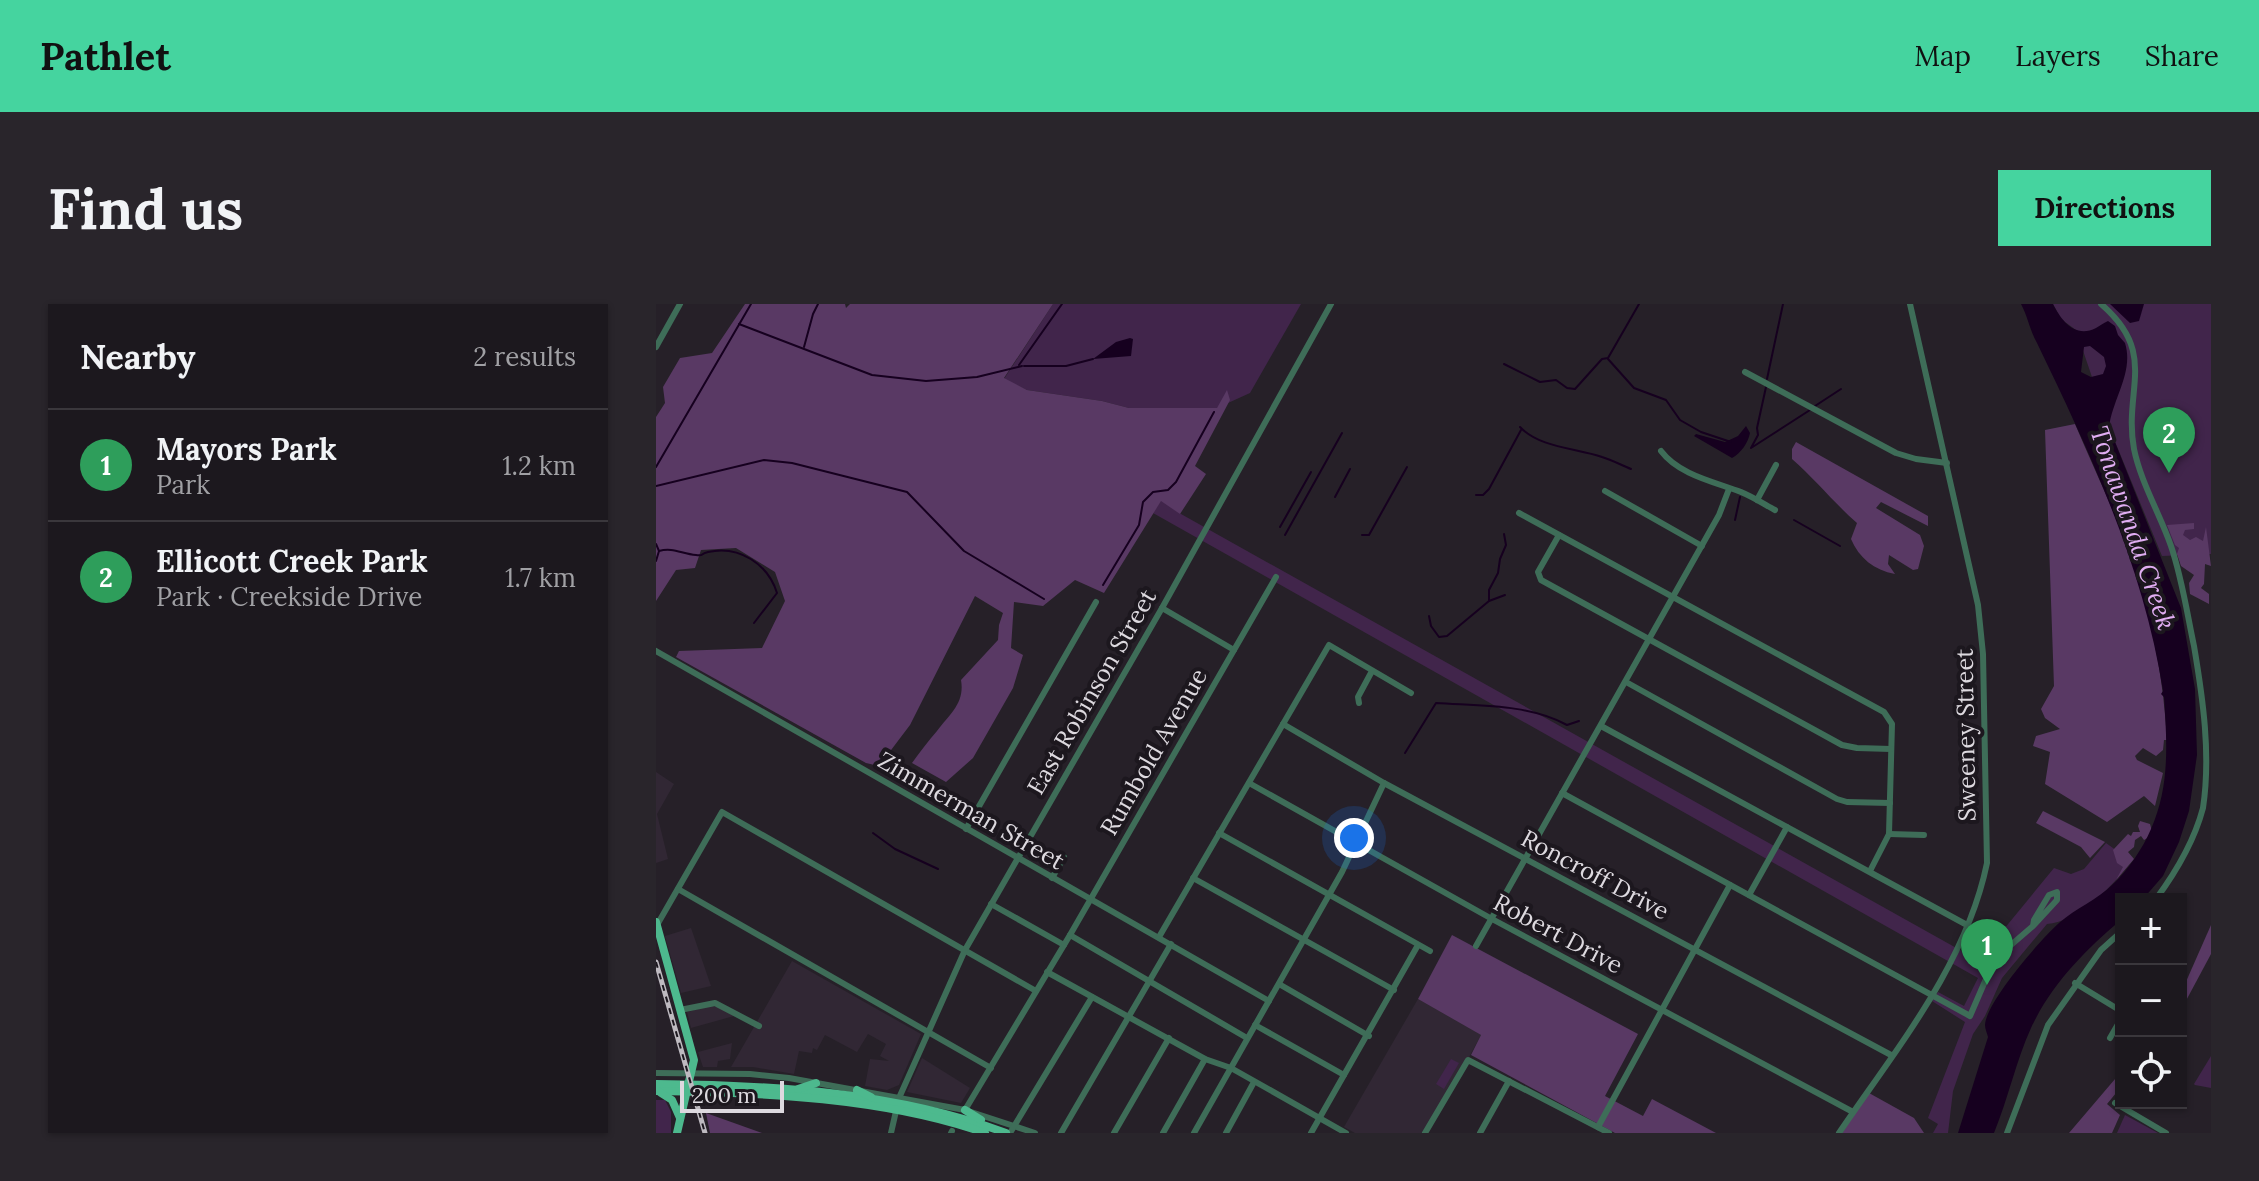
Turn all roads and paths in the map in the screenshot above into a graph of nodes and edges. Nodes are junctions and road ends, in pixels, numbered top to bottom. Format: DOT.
graph roads {
  1 [pos="680,304"];
  2 [pos="1331,304"];
  3 [pos="1910,304"];
  4 [pos="2101,304"];
  5 [pos="656,347"];
  6 [pos="1745,372"];
  7 [pos="1661,451"];
  8 [pos="1947,463"];
  9 [pos="1776,465"];
  10 [pos="1729,489"];
  11 [pos="1605,491"];
  12 [pos="1757,500"];
  13 [pos="1775,510"];
  14 [pos="1519,513"];
  15 [pos="1559,535"];
  16 [pos="1702,546"];
  17 [pos="1276,577"];
  18 [pos="1673,596"];
  19 [pos="1096,602"];
  20 [pos="1162,608"];
  21 [pos="1650,640"];
  22 [pos="1234,650"];
  23 [pos="656,651"];
  24 [pos="1372,671"];
  25 [pos="1626,682"];
  26 [pos="1411,693"];
  27 [pos="1359,703"];
  28 [pos="1283,724"];
  29 [pos="1601,726"];
  30 [pos="1891,749"];
  31 [pos="1249,783"];
  32 [pos="1384,783"];
  33 [pos="1562,793"];
  34 [pos="1890,803"];
  35 [pos="1787,827"];
  36 [pos="966,829"];
  37 [pos="1219,833"];
  38 [pos="1889,834"];
  39 [pos="1924,835"];
  40 [pos="1354,843"];
  41 [pos="1064,857"];
  42 [pos="1018,858"];
  43 [pos="1526,858"];
  44 [pos="1870,871"];
  45 [pos="1052,878"];
  46 [pos="1193,878"];
  47 [pos="1730,885"];
  48 [pos="678,889"];
  49 [pos="2160,893"];
  50 [pos="1749,895"];
  51 [pos="1328,896"];
  52 [pos="1090,899"];
  53 [pos="991,904"];
  54 [pos="1492,919"];
  55 [pos="656,923"];
  56 [pos="1967,925"];
  57 [pos="2033,926"];
  58 [pos="1070,935"];
  59 [pos="1159,937"];
  60 [pos="2115,937"];
  61 [pos="1304,941"];
  62 [pos="1171,944"];
  63 [pos="1064,945"];
  64 [pos="1418,945"];
  65 [pos="1476,946"];
  66 [pos="965,950"];
  67 [pos="1695,950"];
  68 [pos="1430,951"];
  69 [pos="1047,972"];
  70 [pos="1150,981"];
  71 [pos="2075,983"];
  72 [pos="1279,984"];
  73 [pos="1394,990"];
  74 [pos="1036,991"];
  75 [pos="1931,995"];
  76 [pos="1092,997"];
  77 [pos="1269,1001"];
  78 [pos="2115,1007"];
  79 [pos="680,1010"];
  80 [pos="1663,1010"];
  81 [pos="1129,1017"];
  82 [pos="1255,1025"];
  83 [pos="759,1026"];
  84 [pos="2115,1029"];
  85 [pos="928,1032"];
  86 [pos="1369,1036"];
  87 [pos="1169,1038"];
  88 [pos="1247,1038"];
  89 [pos="2110,1038"];
  90 [pos="1891,1055"];
  91 [pos="1205,1059"];
  92 [pos="991,1068"];
  93 [pos="1231,1068"];
  94 [pos="656,1073"];
  95 [pos="692,1073"];
  96 [pos="1344,1075"];
  97 [pos="1509,1081"];
  98 [pos="1254,1082"];
  99 [pos="816,1083"];
  100 [pos="656,1084"];
  101 [pos="688,1088"];
  102 [pos="857,1090"];
  103 [pos="656,1091"];
  104 [pos="794,1091"];
  105 [pos="883,1101"];
  106 [pos="897,1104"];
  107 [pos="2125,1109"];
  108 [pos="965,1110"];
  109 [pos="1853,1112"];
  110 [pos="680,1118"];
  111 [pos="1319,1118"];
  112 [pos="1014,1126"];
  113 [pos="1598,1127"];
  114 [pos="988,1130"];
  115 [pos="677,1133"];
  116 [pos="891,1133"];
  117 [pos="1008,1133"];
  118 [pos="1035,1133"];
  119 [pos="1061,1133"];
  120 [pos="1114,1133"];
  121 [pos="1163,1133"];
  122 [pos="1194,1133"];
  123 [pos="1226,1133"];
  124 [pos="1311,1133"];
  125 [pos="1346,1133"];
  126 [pos="1425,1133"];
  127 [pos="1480,1133"];
  128 [pos="1609,1133"];
  129 [pos="1839,1133"];
  130 [pos="2007,1133"];
  131 [pos="2166,1133"];
  1 -- 5 [label="street"];
  2 -- 20 [label="street, East Robinson Street"];
  3 -- 8 [label="street, Sweeney Street"];
  4 -- 49 [label="street"];
  6 -- 8 [label="street"];
  7 -- 10 [label="street"];
  8 -- 56 [label="street, Sweeney Street"];
  9 -- 12 [label="street"];
  10 -- 12 [label="street"];
  10 -- 16 [label="street"];
  11 -- 16 [label="street"];
  12 -- 13 [label="street"];
  14 -- 15 [label="street"];
  15 -- 18 [label="street"];
  15 -- 21 [label="street"];
  16 -- 18 [label="street"];
  17 -- 22 [label="street, Rumbold Avenue"];
  18 -- 21 [label="street"];
  18 -- 30 [label="street"];
  19 -- 36 [label="street"];
  20 -- 22 [label="street"];
  20 -- 42 [label="street, East Robinson Street"];
  21 -- 25 [label="street"];
  21 -- 30 [label="street"];
  22 -- 52 [label="street, Rumbold Avenue"];
  23 -- 36 [label="street, Zimmerman Street"];
  24 -- 26 [label="street"];
  24 -- 27 [label="street"];
  24 -- 28 [label="street"];
  25 -- 29 [label="street"];
  25 -- 34 [label="street"];
  28 -- 31 [label="street"];
  28 -- 32 [label="street, Roncroff Drive"];
  29 -- 33 [label="street"];
  29 -- 35 [label="street"];
  30 -- 34 [label="street"];
  31 -- 37 [label="street"];
  31 -- 40 [label="street, Robert Drive"];
  32 -- 40 [label="street"];
  32 -- 43 [label="street, Roncroff Drive"];
  33 -- 43 [label="street"];
  33 -- 47 [label="street"];
  34 -- 38 [label="street"];
  35 -- 44 [label="street"];
  35 -- 50 [label="street"];
  36 -- 42 [label="street, Zimmerman Street"];
  37 -- 46 [label="street"];
  37 -- 51 [label="street"];
  38 -- 39 [label="street"];
  38 -- 44 [label="street"];
  40 -- 51 [label="street"];
  40 -- 54 [label="street, Robert Drive"];
  41 -- 45 [label="street"];
  42 -- 45 [label="street, Zimmerman Street"];
  42 -- 53 [label="street, East Robinson Street"];
  43 -- 54 [label="street"];
  43 -- 67 [label="street, Roncroff Drive"];
  44 -- 56 [label="street"];
  45 -- 52 [label="street, Zimmerman Street"];
  46 -- 59 [label="street"];
  46 -- 61 [label="street"];
  47 -- 50 [label="street"];
  47 -- 67 [label="street"];
  48 -- 55 [label="street"];
  48 -- 66 [label="street"];
  48 -- 85 [label="street"];
  50 -- 75 [label="street"];
  51 -- 61 [label="street"];
  51 -- 64 [label="street"];
  52 -- 58 [label="street, Rumbold Avenue"];
  52 -- 59 [label="street, Zimmerman Street"];
  53 -- 63 [label="street"];
  53 -- 66 [label="street, East Robinson Street"];
  54 -- 65 [label="street"];
  54 -- 80 [label="street, Robert Drive"];
  55 -- 79 [label="main road"];
  56 -- 75 [label="street, Sweeney Street"];
  57 -- 57 [label="street"];
  57 -- 75 [label="street"];
  58 -- 63 [label="street, Rumbold Avenue"];
  58 -- 70 [label="street"];
  59 -- 62 [label="street, Zimmerman Street"];
  60 -- 71 [label="street"];
  61 -- 72 [label="street"];
  61 -- 73 [label="street"];
  62 -- 70 [label="street"];
  62 -- 77 [label="street, Zimmerman Street"];
  63 -- 69 [label="street, Rumbold Avenue"];
  64 -- 68 [label="street"];
  64 -- 73 [label="street"];
  66 -- 74 [label="street"];
  66 -- 85 [label="street, East Robinson Street"];
  67 -- 80 [label="street"];
  67 -- 90 [label="street, Roncroff Drive"];
  69 -- 74 [label="street, Rumbold Avenue"];
  69 -- 76 [label="street"];
  70 -- 81 [label="street"];
  70 -- 88 [label="street"];
  71 -- 78 [label="street"];
  71 -- 130 [label="street"];
  72 -- 77 [label="street"];
  72 -- 86 [label="street"];
  73 -- 86 [label="street"];
  74 -- 92 [label="street, Rumbold Avenue"];
  75 -- 90 [label="street, Sweeney Street"];
  76 -- 81 [label="street"];
  76 -- 112 [label="street"];
  77 -- 82 [label="street"];
  79 -- 83 [label="street"];
  79 -- 95 [label="main road"];
  80 -- 109 [label="street, Robert Drive"];
  80 -- 113 [label="street"];
  81 -- 87 [label="street"];
  81 -- 119 [label="street"];
  82 -- 88 [label="street"];
  82 -- 96 [label="street"];
  84 -- 89 [label="street"];
  85 -- 92 [label="street"];
  85 -- 106 [label="street, East Robinson Street"];
  86 -- 96 [label="street"];
  87 -- 91 [label="street"];
  87 -- 120 [label="street"];
  88 -- 93 [label="street"];
  90 -- 109 [label="street, Sweeney Street"];
  91 -- 93 [label="street"];
  91 -- 121 [label="street"];
  92 -- 108 [label="street, Rumbold Avenue"];
  93 -- 98 [label="street"];
  93 -- 122 [label="street"];
  94 -- 95 [label="street"];
  95 -- 99 [label="street"];
  95 -- 101 [label="main road"];
  96 -- 111 [label="street"];
  97 -- 113 [label="street"];
  97 -- 126 [label="street"];
  97 -- 127 [label="street"];
  98 -- 111 [label="street"];
  98 -- 123 [label="street"];
  99 -- 102 [label="street"];
  99 -- 104 [label="main road"];
  100 -- 101 [label="main road"];
  101 -- 103 [label="main road"];
  101 -- 104 [label="main road"];
  101 -- 106 [label="main road"];
  101 -- 110 [label="main road"];
  102 -- 105 [label="main road"];
  102 -- 106 [label="street"];
  103 -- 110 [label="main road"];
  104 -- 105 [label="main road"];
  105 -- 106 [label="main road"];
  106 -- 108 [label="street"];
  106 -- 114 [label="main road"];
  106 -- 116 [label="street, East Robinson Street"];
  107 -- 131 [label="street"];
  108 -- 112 [label="street"];
  108 -- 114 [label="main road"];
  109 -- 129 [label="street, Sweeney Street"];
  110 -- 115 [label="main road"];
  111 -- 124 [label="street"];
  111 -- 125 [label="street"];
  112 -- 117 [label="street"];
  112 -- 118 [label="street"];
  113 -- 128 [label="street"];
  114 -- 117 [label="main road"];
}
